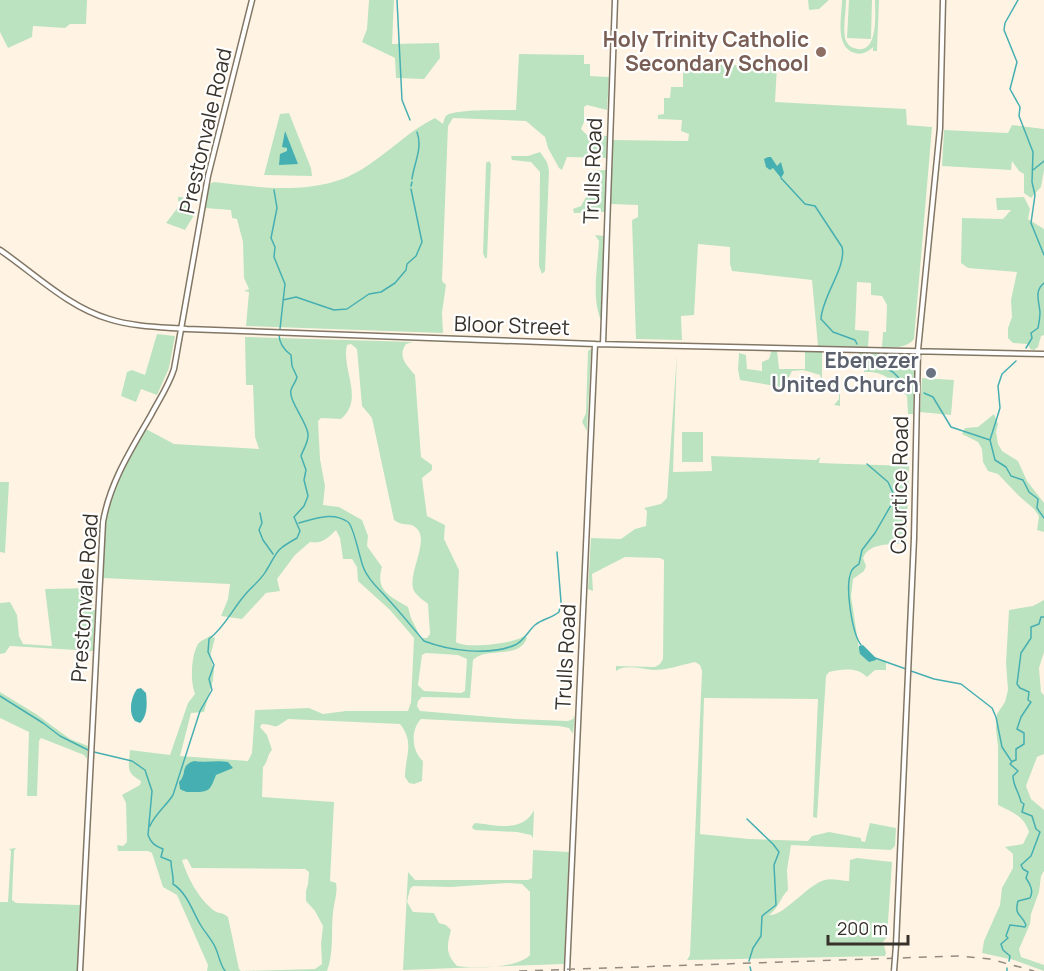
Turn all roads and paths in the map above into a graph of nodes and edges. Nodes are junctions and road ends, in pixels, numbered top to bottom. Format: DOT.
graph roads {
  1 [pos="252,0"];
  2 [pos="615,0"];
  3 [pos="943,0"];
  4 [pos="0,250"];
  5 [pos="182,328"];
  6 [pos="595,344"];
  7 [pos="603,344"];
  8 [pos="918,350"];
  9 [pos="1044,354"];
  10 [pos="80,971"];
  11 [pos="567,971"];
  12 [pos="894,971"];
  1 -- 5 [label="street, Prestonvale Road"];
  2 -- 7 [label="street, Trulls Road"];
  3 -- 8 [label="street, Courtice Road"];
  4 -- 5 [label="street, Bloor Street"];
  5 -- 6 [label="street, Bloor Street"];
  5 -- 10 [label="street, Prestonvale Road"];
  6 -- 7 [label="street, Bloor Street"];
  6 -- 11 [label="street, Trulls Road"];
  7 -- 8 [label="street, Bloor Street"];
  8 -- 9 [label="street, Bloor Street"];
  8 -- 12 [label="street, Courtice Road, bridge"];
}
